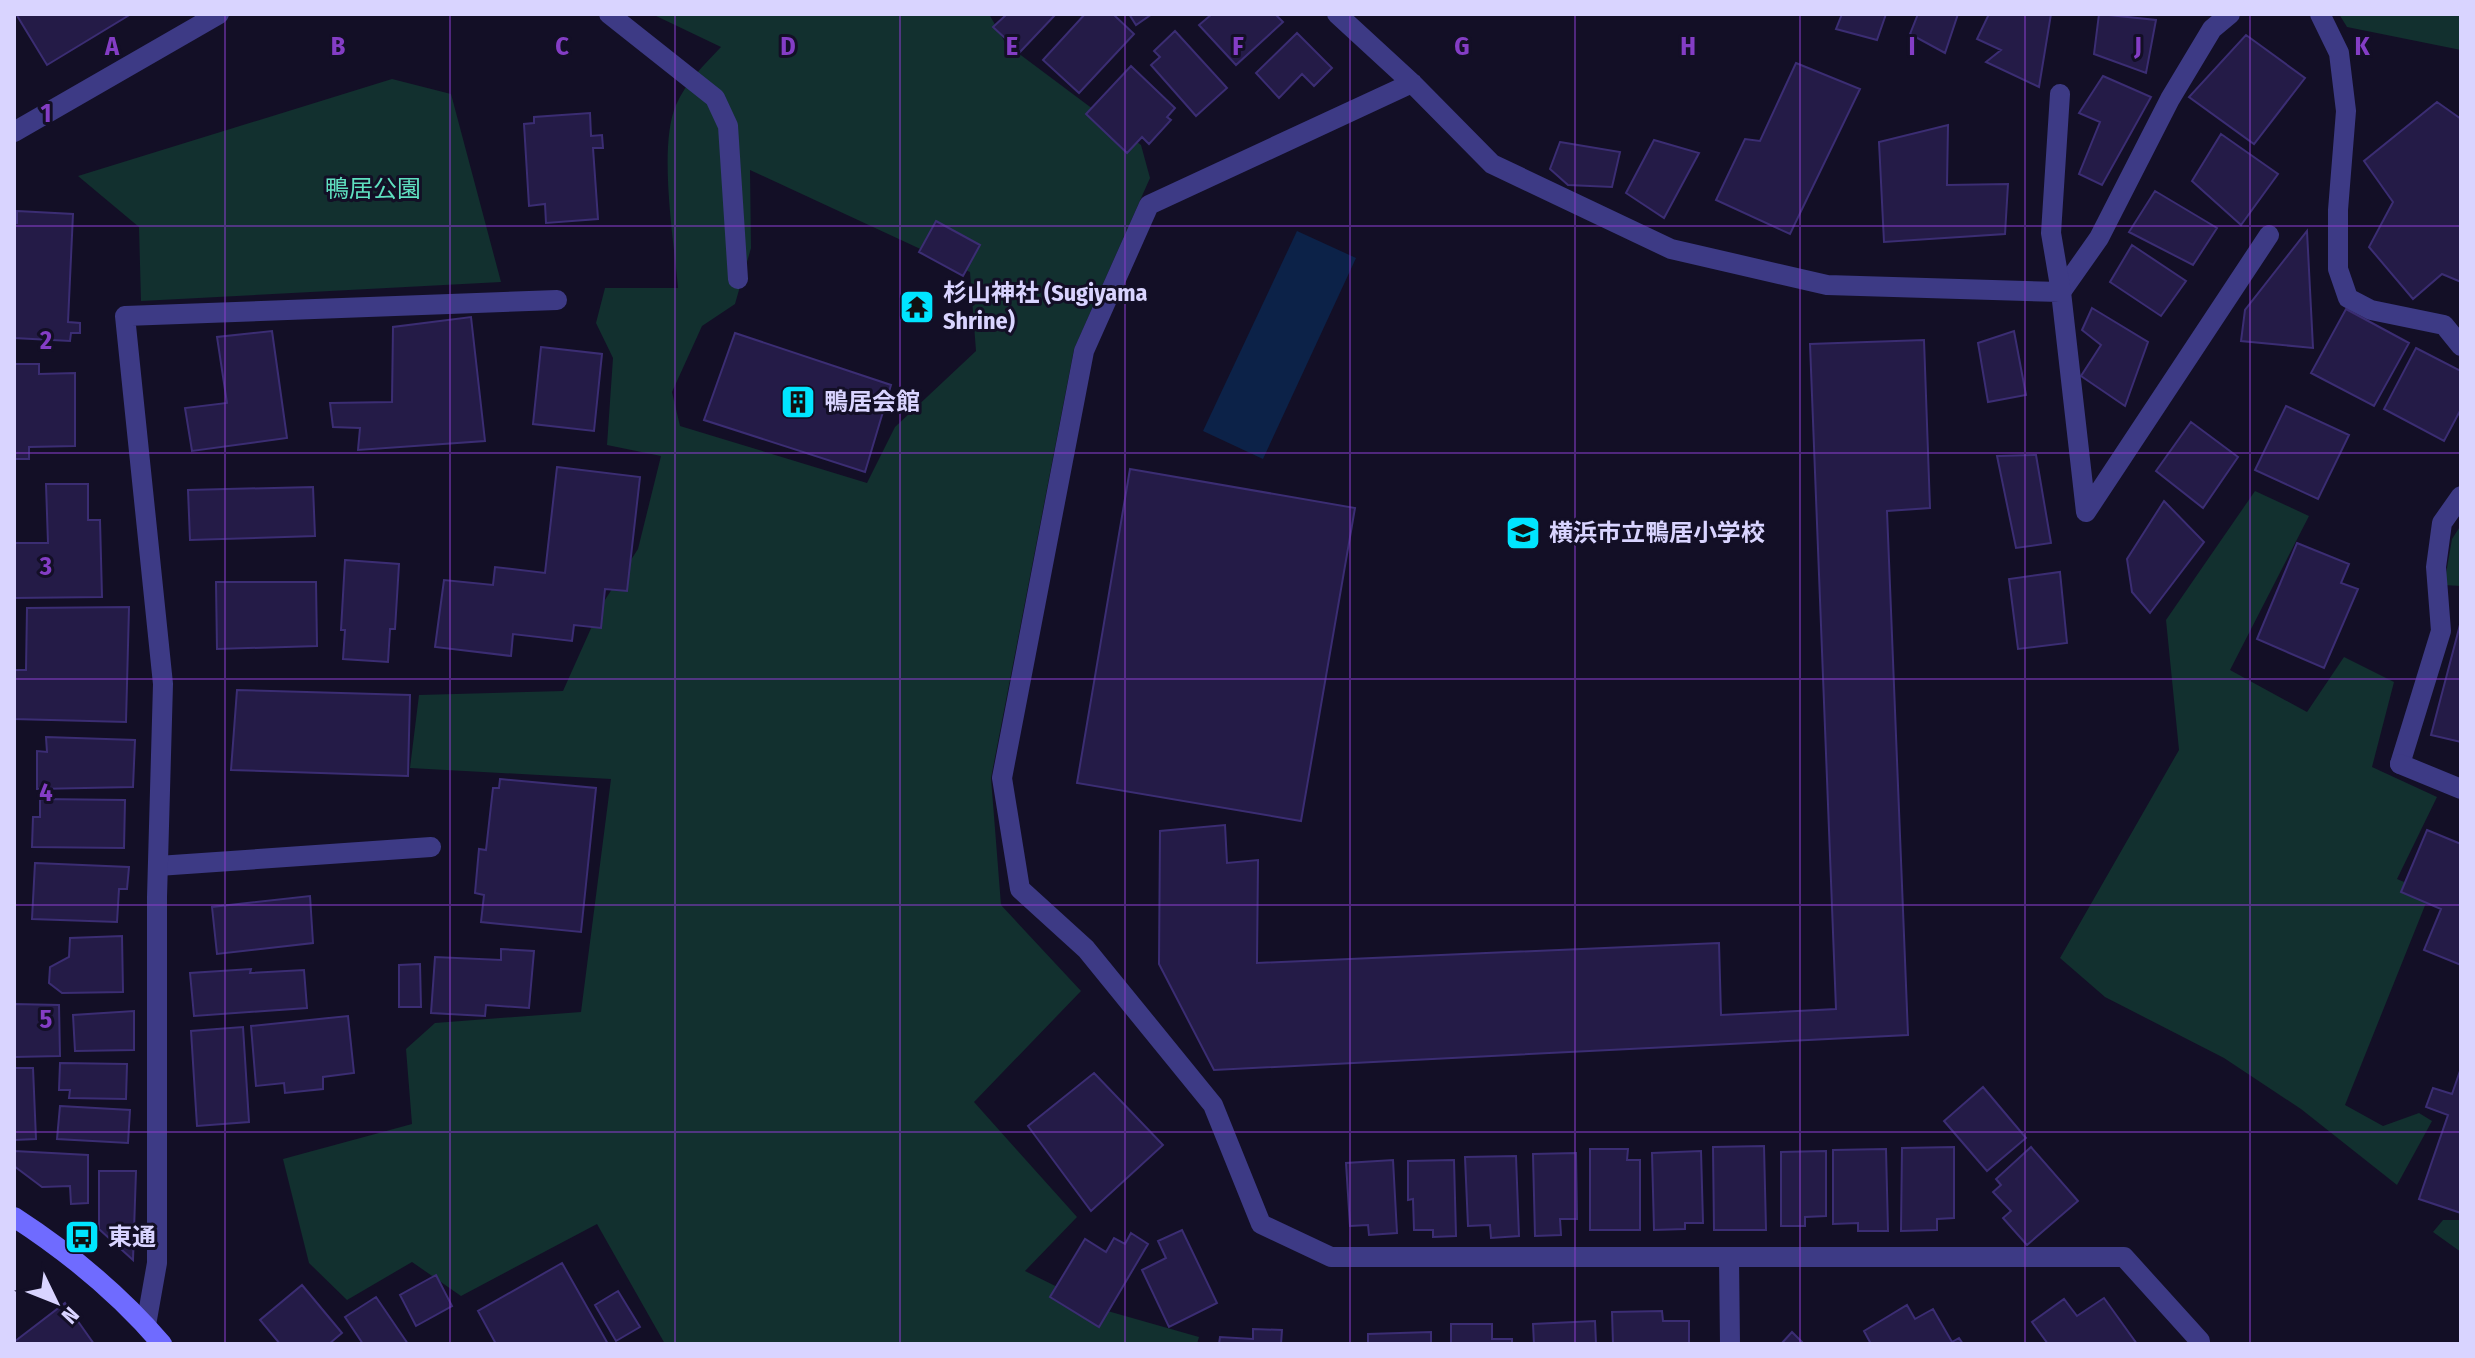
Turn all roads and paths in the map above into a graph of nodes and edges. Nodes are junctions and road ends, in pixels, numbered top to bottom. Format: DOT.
graph roads {
  1 [pos="219,14"];
  2 [pos="609,14"];
  3 [pos="1337,14"];
  4 [pos="2230,14"];
  5 [pos="2320,14"];
  6 [pos="1412,83"];
  7 [pos="2060,94"];
  8 [pos="14,107"];
  9 [pos="19,128"];
  10 [pos="2269,235"];
  11 [pos="738,279"];
  12 [pos="2061,292"];
  13 [pos="557,300"];
  14 [pos="2461,346"];
  15 [pos="2461,496"];
  16 [pos="2461,789"];
  17 [pos="431,847"];
  18 [pos="158,866"];
  19 [pos="14,1217"];
  20 [pos="1729,1258"];
  21 [pos="146,1325"];
  22 [pos="162,1344"];
  23 [pos="1730,1344"];
  24 [pos="2200,1344"];
  1 -- 9 [label="street"];
  2 -- 11 [label="street"];
  3 -- 6 [label="street"];
  4 -- 12 [label="street"];
  5 -- 14 [label="street"];
  6 -- 12 [label="street"];
  6 -- 20 [label="street"];
  7 -- 12 [label="street"];
  8 -- 9 [label="street"];
  10 -- 12 [label="street"];
  13 -- 18 [label="street"];
  15 -- 16 [label="street"];
  17 -- 18 [label="street"];
  18 -- 21 [label="street"];
  19 -- 21 [label="street"];
  20 -- 23 [label="street"];
  20 -- 24 [label="street"];
  21 -- 22 [label="street"];
}
